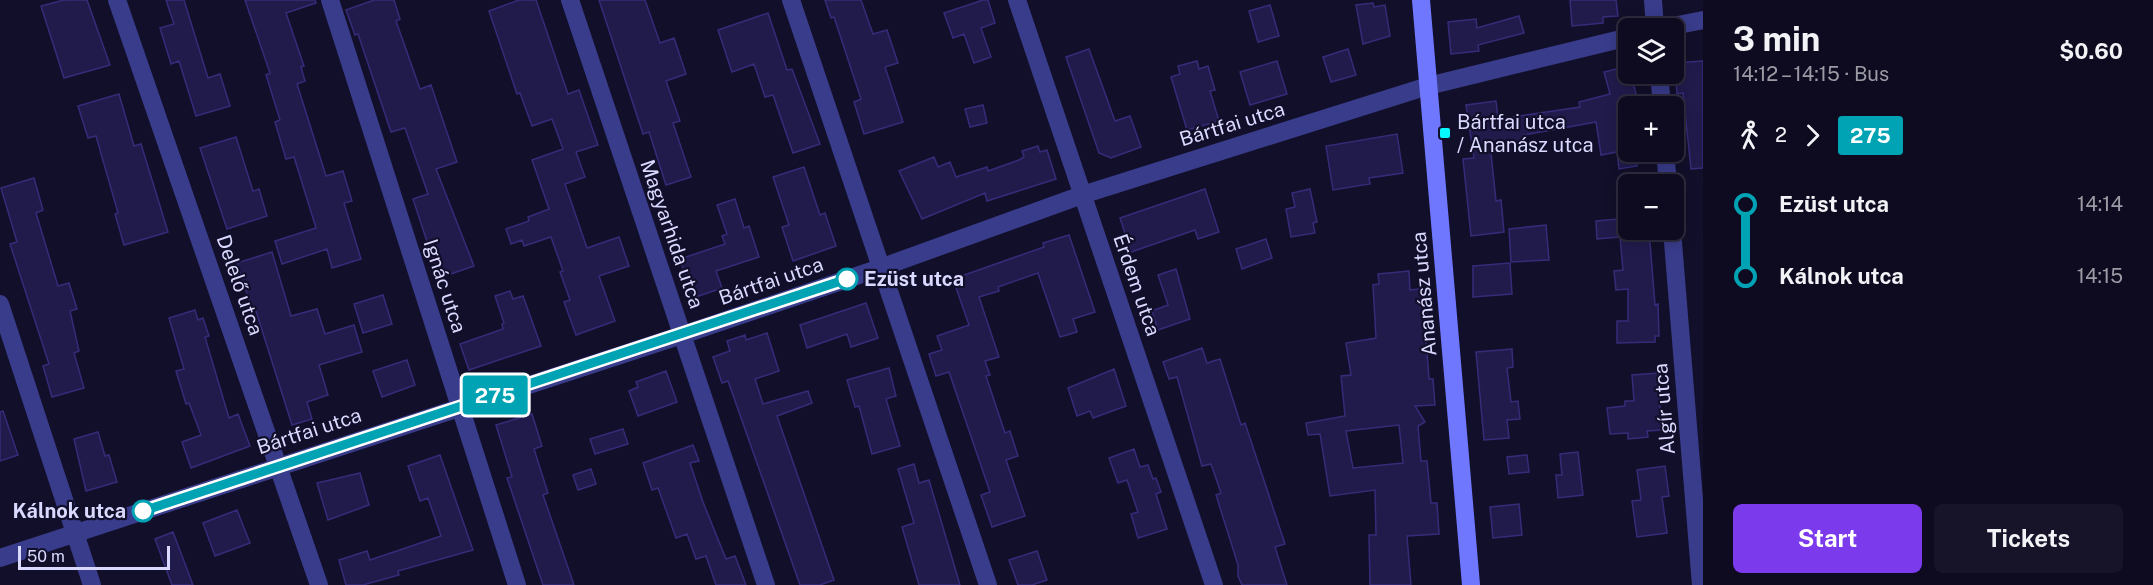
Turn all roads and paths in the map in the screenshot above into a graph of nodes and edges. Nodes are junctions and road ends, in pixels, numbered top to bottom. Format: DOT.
graph roads {
  1 [pos="117,0"];
  2 [pos="330,0"];
  3 [pos="570,0"];
  4 [pos="791,0"];
  5 [pos="1017,0"];
  6 [pos="1421,0"];
  7 [pos="1653,0"];
  8 [pos="1654,18"];
  9 [pos="1703,20"];
  10 [pos="1684,24"];
  11 [pos="1618,40"];
  12 [pos="1428,86"];
  13 [pos="1082,195"];
  14 [pos="1673,240"];
  15 [pos="880,268"];
  16 [pos="0,304"];
  17 [pos="682,335"];
  18 [pos="460,406"];
  19 [pos="278,465"];
  20 [pos="75,534"];
  21 [pos="0,558"];
  22 [pos="92,585"];
  23 [pos="319,585"];
  24 [pos="517,585"];
  25 [pos="766,585"];
  26 [pos="988,585"];
  27 [pos="1214,585"];
  28 [pos="1471,585"];
  29 [pos="1701,585"];
  1 -- 19 [label="street, Delelő utca"];
  2 -- 18 [label="street, Ignác utca"];
  3 -- 17 [label="street, Magyarhida utca"];
  4 -- 15 [label="street"];
  5 -- 13 [label="street, Érdem utca"];
  6 -- 12 [label="street, Ananász utca"];
  7 -- 8 [label="street"];
  9 -- 10 [label="street"];
  11 -- 12 [label="street, Bártfai utca"];
  12 -- 13 [label="street, Bártfai utca"];
  12 -- 28 [label="street, Ananász utca"];
  13 -- 15 [label="street, Bártfai utca"];
  13 -- 27 [label="street, Érdem utca"];
  14 -- 29 [label="street, Algír utca"];
  15 -- 17 [label="street, Bártfai utca"];
  15 -- 26 [label="street"];
  16 -- 20 [label="street"];
  17 -- 18 [label="street, Bártfai utca"];
  17 -- 25 [label="street, Magyarhida utca"];
  18 -- 19 [label="street, Bártfai utca"];
  18 -- 24 [label="street, Ignác utca"];
  19 -- 20 [label="street, Bártfai utca"];
  19 -- 23 [label="street, Delelő utca"];
  20 -- 21 [label="street, Bártfai utca"];
  20 -- 22 [label="street"];
}
